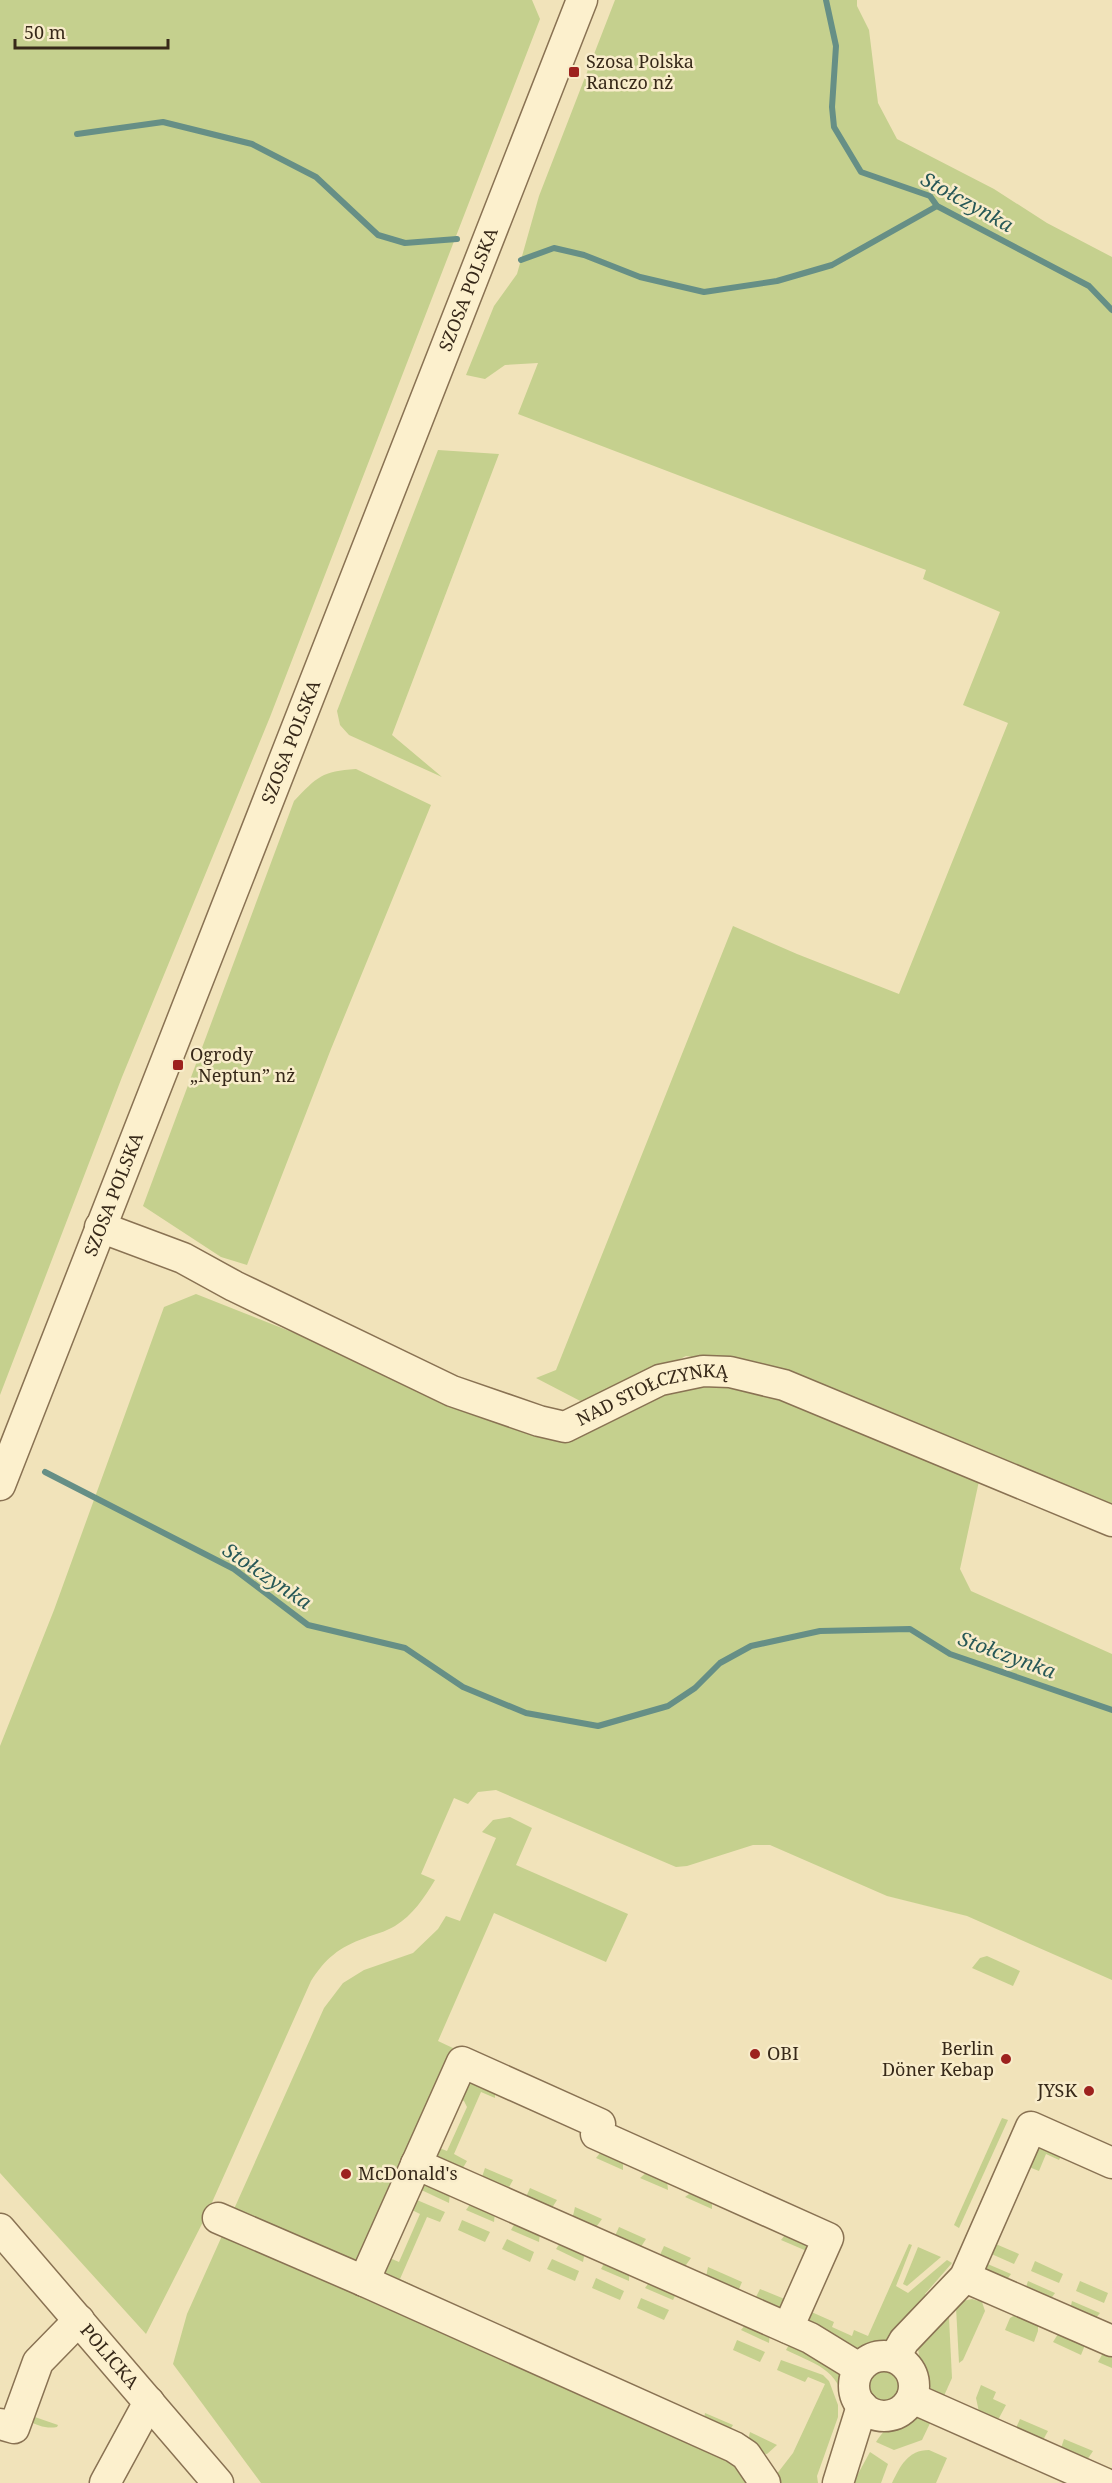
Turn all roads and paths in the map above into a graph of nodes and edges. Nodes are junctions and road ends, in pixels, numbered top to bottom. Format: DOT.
graph roads {
  1 [pos="577,3"];
  2 [pos="100,1227"];
  3 [pos="0,1485"];
  4 [pos="1112,1521"];
  5 [pos="1112,2163"];
  6 [pos="416,2164"];
  7 [pos="218,2218"];
  8 [pos="0,2229"];
  9 [pos="964,2277"];
  10 [pos="364,2281"];
  11 [pos="79,2320"];
  12 [pos="788,2328"];
  13 [pos="1112,2341"];
  14 [pos="895,2357"];
  15 [pos="859,2368"];
  16 [pos="912,2398"];
  17 [pos="149,2402"];
  18 [pos="874,2411"];
  19 [pos="0,2424"];
  20 [pos="105,2483"];
  21 [pos="218,2483"];
  22 [pos="765,2483"];
  23 [pos="838,2483"];
  24 [pos="843,2483"];
  25 [pos="1104,2483"];
  1 -- 2 [label="street, SZOSA POLSKA"];
  2 -- 3 [label="street, SZOSA POLSKA"];
  2 -- 4 [label="street, NAD STOŁCZYNKĄ"];
  5 -- 9 [label="street"];
  6 -- 10 [label="street"];
  6 -- 12 [label="street"];
  6 -- 12 [label="street"];
  7 -- 10 [label="street"];
  8 -- 11 [label="street, POLICKA"];
  9 -- 13 [label="street"];
  9 -- 14 [label="street"];
  10 -- 22 [label="street"];
  11 -- 17 [label="street, POLICKA"];
  11 -- 19 [label="street"];
  12 -- 15 [label="street"];
  14 -- 15 [label="street"];
  14 -- 16 [label="street"];
  15 -- 18 [label="street"];
  16 -- 18 [label="street"];
  16 -- 25 [label="street"];
  17 -- 20 [label="street"];
  17 -- 21 [label="street, POLICKA"];
  18 -- 23 [label="street"];
  18 -- 24 [label="street"];
}
